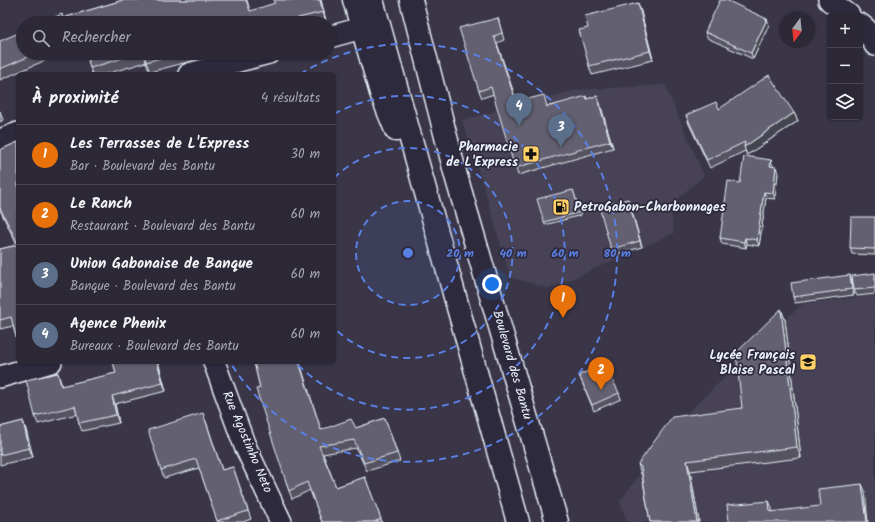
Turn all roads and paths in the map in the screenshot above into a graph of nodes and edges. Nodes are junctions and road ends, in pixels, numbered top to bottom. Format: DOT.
graph roads {
  1 [pos="354,0"];
  2 [pos="372,0"];
  3 [pos="411,0"];
  4 [pos="829,0"];
  5 [pos="846,12"];
  6 [pos="863,26"];
  7 [pos="362,28"];
  8 [pos="336,35"];
  9 [pos="875,45"];
  10 [pos="243,60"];
  11 [pos="198,72"];
  12 [pos="16,134"];
  13 [pos="0,140"];
  14 [pos="414,152"];
  15 [pos="44,364"];
  16 [pos="215,364"];
  17 [pos="0,377"];
  18 [pos="281,522"];
  19 [pos="518,522"];
  20 [pos="557,522"];
  1 -- 7 [label="highway"];
  2 -- 14 [label="highway"];
  3 -- 20 [label="highway, Boulevard des Bantu"];
  4 -- 5 [label="street"];
  6 -- 9 [label="street"];
  7 -- 8 [label="street"];
  7 -- 14 [label="highway"];
  10 -- 11 [label="street"];
  12 -- 13 [label="street"];
  14 -- 19 [label="highway"];
  15 -- 17 [label="street"];
  16 -- 18 [label="street, Rue Agostinho Neto"];
}
